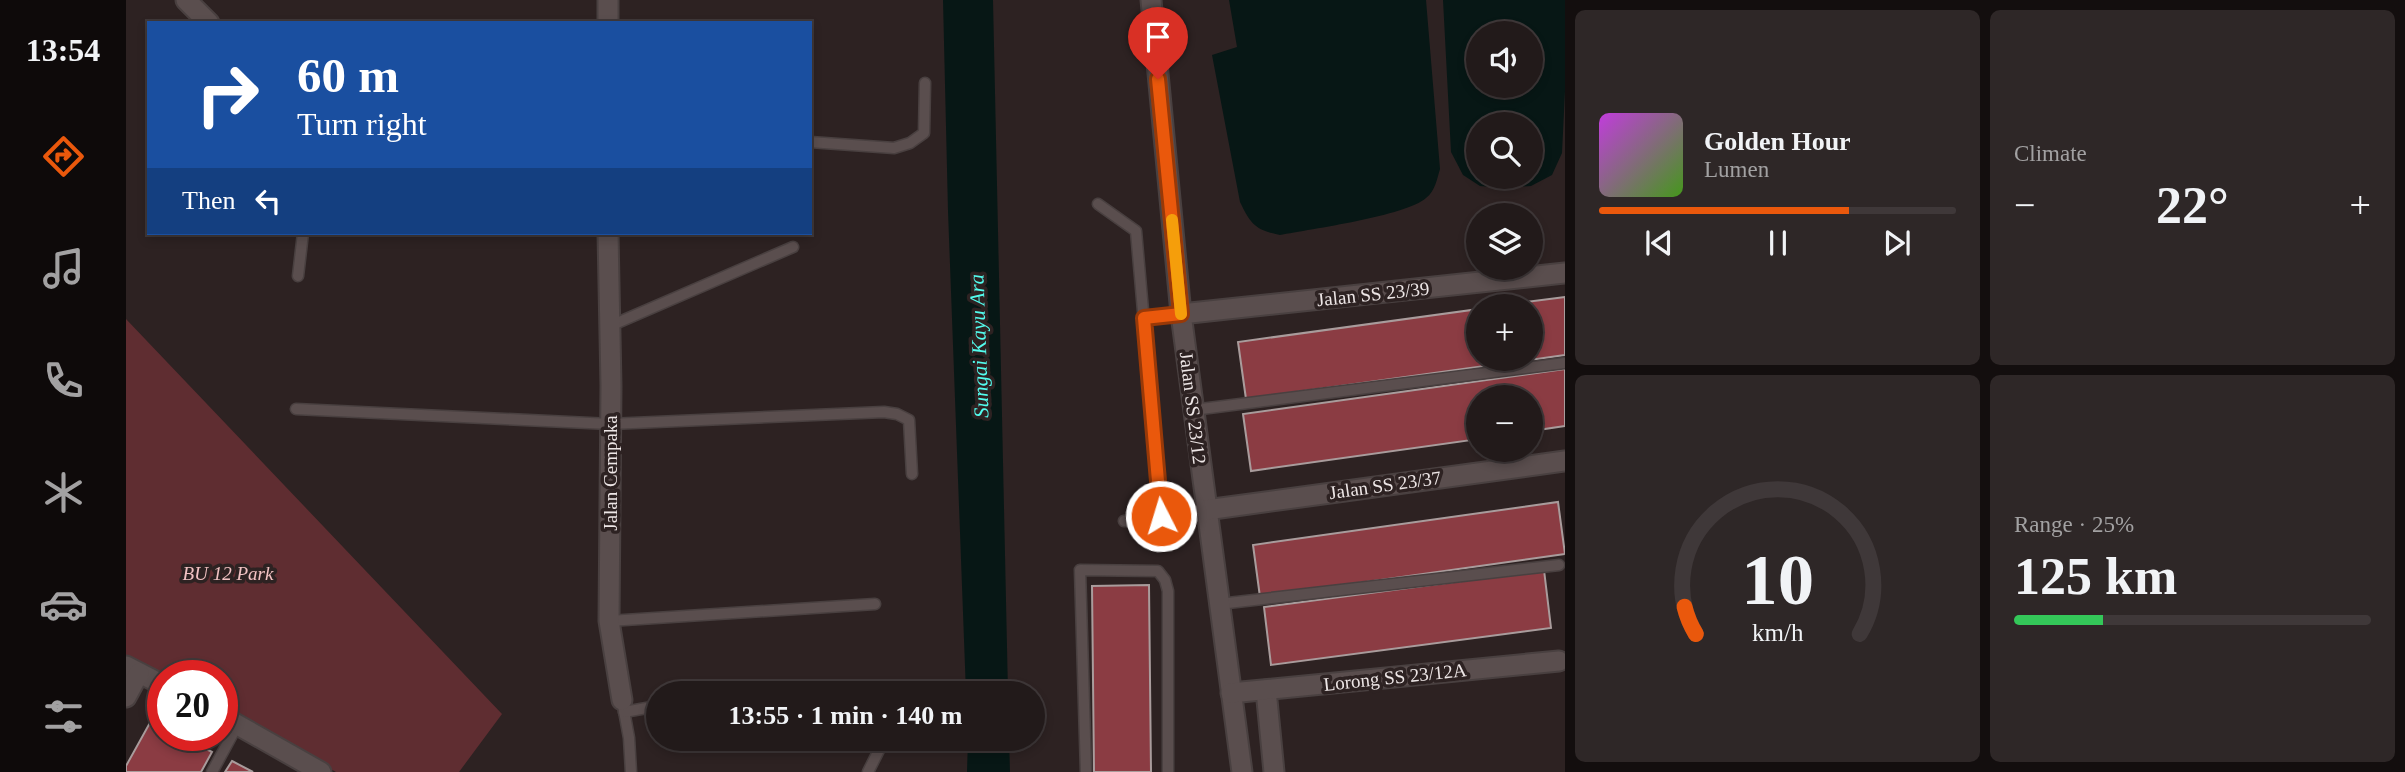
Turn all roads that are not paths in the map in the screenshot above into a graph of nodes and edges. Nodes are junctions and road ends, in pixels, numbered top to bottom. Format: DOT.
graph roads {
  1 [pos="186,0"];
  2 [pos="608,0"];
  3 [pos="1151,0"];
  4 [pos="207,21"];
  5 [pos="608,21"];
  6 [pos="925,83"];
  7 [pos="812,142"];
  8 [pos="1098,204"];
  9 [pos="303,235"];
  10 [pos="608,235"];
  11 [pos="793,247"];
  12 [pos="1565,273"];
  13 [pos="298,276"];
  14 [pos="1181,314"];
  15 [pos="1144,318"];
  16 [pos="610,326"];
  17 [pos="1565,363"];
  18 [pos="296,409"];
  19 [pos="1193,410"];
  20 [pos="610,424"];
  21 [pos="1565,461"];
  22 [pos="912,474"];
  23 [pos="1206,510"];
  24 [pos="1161,516"];
  25 [pos="1124,521"];
  26 [pos="1559,565"];
  27 [pos="874,604"];
  28 [pos="1219,604"];
  29 [pos="609,621"];
  30 [pos="1559,661"];
  31 [pos="132,669"];
  32 [pos="1266,690"];
  33 [pos="1231,693"];
  34 [pos="126,696"];
  35 [pos="623,706"];
  36 [pos="646,706"];
  37 [pos="238,725"];
  38 [pos="219,751"];
  39 [pos="878,751"];
  40 [pos="1244,771"];
  41 [pos="212,772"];
  42 [pos="321,772"];
  43 [pos="631,772"];
  44 [pos="868,772"];
  45 [pos="1086,772"];
  46 [pos="1168,772"];
  47 [pos="1274,772"];
  1 -- 4 [label="street"];
  2 -- 5 [label="street"];
  3 -- 14 [label="street, Jalan SS 23/12"];
  6 -- 7 [label="lane"];
  8 -- 15 [label="lane"];
  9 -- 13 [label="lane"];
  10 -- 16 [label="street, Jalan Cempaka"];
  11 -- 16 [label="lane"];
  12 -- 14 [label="street, Jalan SS 23/39"];
  14 -- 15 [label="lane"];
  14 -- 19 [label="street, Jalan SS 23/12"];
  15 -- 24 [label="lane"];
  16 -- 20 [label="street, Jalan Cempaka"];
  17 -- 19 [label="lane"];
  18 -- 20 [label="lane"];
  19 -- 23 [label="street, Jalan SS 23/12"];
  20 -- 22 [label="lane"];
  20 -- 29 [label="street, Jalan Cempaka"];
  21 -- 23 [label="street, Jalan SS 23/37"];
  23 -- 24 [label="lane"];
  23 -- 28 [label="street, Jalan SS 23/12"];
  24 -- 25 [label="lane"];
  26 -- 28 [label="lane"];
  27 -- 29 [label="lane"];
  28 -- 33 [label="street, Jalan SS 23/12"];
  29 -- 35 [label="street, Jalan Cempaka"];
  30 -- 32 [label="street, Lorong SS 23/12A"];
  31 -- 34 [label="street"];
  32 -- 33 [label="street, Lorong SS 23/12A"];
  32 -- 47 [label="street"];
  33 -- 40 [label="street, Jalan SS 23/12"];
  35 -- 36 [label="lane"];
  35 -- 43 [label="lane, Jalan Cempaka"];
  37 -- 42 [label="street"];
  38 -- 41 [label="lane"];
  39 -- 44 [label="lane"];
  45 -- 46 [label="lane"];
}
